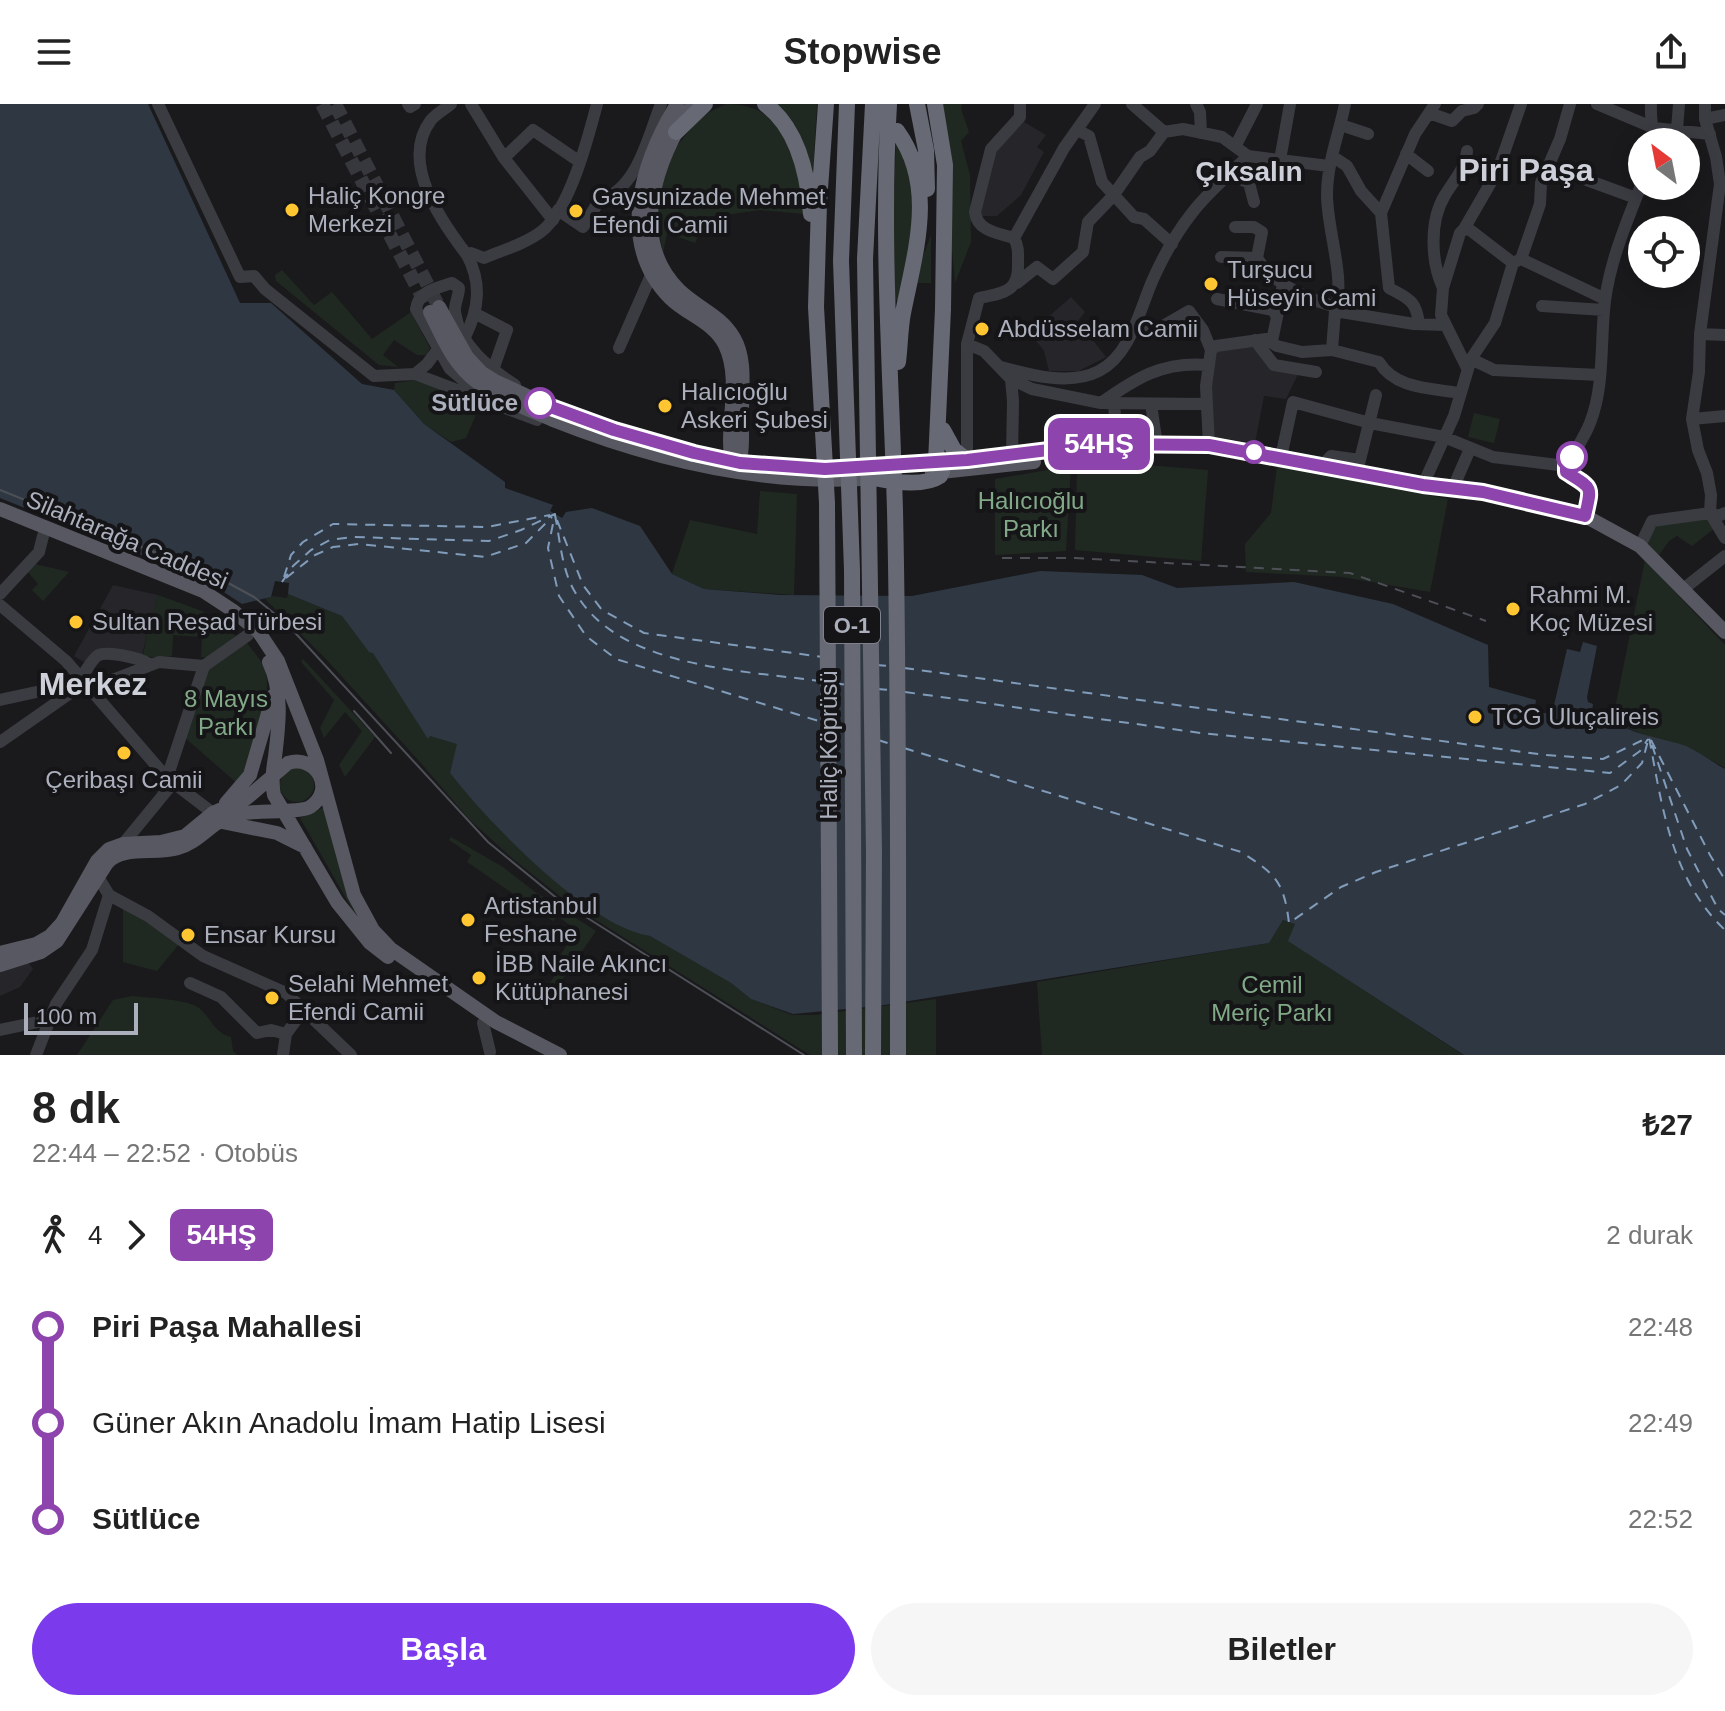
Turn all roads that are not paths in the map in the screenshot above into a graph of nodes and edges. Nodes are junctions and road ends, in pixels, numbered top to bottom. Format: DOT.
graph roads {
  1 [pos="158,104"];
  2 [pos="408,104"];
  3 [pos="415,104"];
  4 [pos="471,104"];
  5 [pos="597,104"];
  6 [pos="661,104"];
  7 [pos="677,104"];
  8 [pos="693,104"];
  9 [pos="705,104"];
  10 [pos="765,104"];
  11 [pos="826,104"];
  12 [pos="847,104"];
  13 [pos="873,104"];
  14 [pos="889,104"];
  15 [pos="917,104"];
  16 [pos="935,104"];
  17 [pos="1020,104"];
  18 [pos="1095,104"];
  19 [pos="1132,104"];
  20 [pos="1196,104"];
  21 [pos="1257,104"];
  22 [pos="1290,104"];
  23 [pos="1345,104"];
  24 [pos="1478,104"];
  25 [pos="1521,104"];
  26 [pos="1570,104"];
  27 [pos="1597,104"];
  28 [pos="1651,104"];
  29 [pos="1679,104"];
  30 [pos="1705,104"];
  31 [pos="449,105"];
  32 [pos="1432,109"];
  33 [pos="1725,115"];
  34 [pos="1705,119"];
  35 [pos="1341,125"];
  36 [pos="1654,128"];
  37 [pos="1677,128"];
  38 [pos="1077,130"];
  39 [pos="897,131"];
  40 [pos="676,132"];
  41 [pos="1164,132"];
  42 [pos="1700,132"];
  43 [pos="1201,133"];
  44 [pos="1368,134"];
  45 [pos="1710,134"];
  46 [pos="1236,145"];
  47 [pos="1467,151"];
  48 [pos="1406,154"];
  49 [pos="1248,156"];
  50 [pos="504,158"];
  51 [pos="1280,160"];
  52 [pos="1330,161"];
  53 [pos="1721,161"];
  54 [pos="580,162"];
  55 [pos="643,165"];
  56 [pos="1428,171"];
  57 [pos="1230,174"];
  58 [pos="1576,176"];
  59 [pos="1722,184"];
  60 [pos="814,192"];
  61 [pos="1628,195"];
  62 [pos="1113,196"];
  63 [pos="1635,200"];
  64 [pos="1254,202"];
  65 [pos="920,213"];
  66 [pos="1381,213"];
  67 [pos="556,215"];
  68 [pos="1235,227"];
  69 [pos="1464,229"];
  70 [pos="1014,238"];
  71 [pos="1172,244"];
  72 [pos="467,255"];
  73 [pos="1221,257"];
  74 [pos="1257,258"];
  75 [pos="1517,261"];
  76 [pos="652,273"];
  77 [pos="1015,284"];
  78 [pos="1283,284"];
  79 [pos="1443,288"];
  80 [pos="1217,299"];
  81 [pos="1605,305"];
  82 [pos="1542,306"];
  83 [pos="943,309"];
  84 [pos="1336,309"];
  85 [pos="476,314"];
  86 [pos="1277,317"];
  87 [pos="1419,324"];
  88 [pos="1446,325"];
  89 [pos="1134,327"];
  90 [pos="1700,334"];
  91 [pos="1725,335"];
  92 [pos="465,337"];
  93 [pos="1255,340"];
  94 [pos="1272,341"];
  95 [pos="967,344"];
  96 [pos="619,348"];
  97 [pos="438,349"];
  98 [pos="1211,350"];
  99 [pos="1332,350"];
  100 [pos="1469,363"];
  101 [pos="1208,365"];
  102 [pos="998,366"];
  103 [pos="493,370"];
  104 [pos="1316,372"];
  105 [pos="415,374"];
  106 [pos="1600,375"];
  107 [pos="1011,379"];
  108 [pos="1459,393"];
  109 [pos="1376,395"];
  110 [pos="540,403"];
  111 [pos="1108,403"];
  112 [pos="496,404"];
  113 [pos="1151,404"];
  114 [pos="1207,404"];
  115 [pos="1725,416"];
  116 [pos="1692,419"];
  117 [pos="554,420"];
  118 [pos="1370,423"];
  119 [pos="943,430"];
  120 [pos="736,432"];
  121 [pos="1444,437"];
  122 [pos="1117,445"];
  123 [pos="1157,445"];
  124 [pos="1209,445"];
  125 [pos="1470,449"];
  126 [pos="694,453"];
  127 [pos="1012,455"];
  128 [pos="893,456"];
  129 [pos="1281,457"];
  130 [pos="967,460"];
  131 [pos="735,465"];
  132 [pos="761,465"];
  133 [pos="940,465"];
  134 [pos="1359,466"];
  135 [pos="1566,466"];
  136 [pos="874,478"];
  137 [pos="1423,485"];
  138 [pos="1453,488"];
  139 [pos="0,509"];
  140 [pos="1710,513"];
  141 [pos="1725,513"];
  142 [pos="1585,516"];
  143 [pos="0,519"];
  144 [pos="43,536"];
  145 [pos="1725,538"];
  146 [pos="1640,546"];
  147 [pos="1722,564"];
  148 [pos="0,594"];
  149 [pos="1687,595"];
  150 [pos="0,605"];
  151 [pos="248,635"];
  152 [pos="1725,635"];
  153 [pos="149,664"];
  154 [pos="204,666"];
  155 [pos="273,670"];
  156 [pos="81,678"];
  157 [pos="91,688"];
  158 [pos="73,691"];
  159 [pos="0,700"];
  160 [pos="0,742"];
  161 [pos="273,776"];
  162 [pos="170,780"];
  163 [pos="322,780"];
  164 [pos="283,809"];
  165 [pos="213,819"];
  166 [pos="123,844"];
  167 [pos="308,849"];
  168 [pos="98,877"];
  169 [pos="109,895"];
  170 [pos="0,953"];
  171 [pos="0,965"];
  172 [pos="190,983"];
  173 [pos="305,1008"];
  174 [pos="48,1020"];
  175 [pos="483,1023"];
  176 [pos="0,1030"];
  177 [pos="286,1034"];
  178 [pos="493,1054"];
  179 [pos="36,1055"];
  180 [pos="283,1055"];
  181 [pos="351,1055"];
  182 [pos="539,1055"];
  183 [pos="560,1055"];
  184 [pos="830,1055"];
  185 [pos="854,1055"];
  186 [pos="873,1055"];
  187 [pos="898,1055"];
  1 -- 105 [label="street"];
  2 -- 3 [label="street"];
  4 -- 50 [label="street"];
  5 -- 54 [label="street"];
  6 -- 55 [label="street"];
  7 -- 55 [label="main road"];
  8 -- 40 [label="main road"];
  9 -- 40 [label="highway"];
  10 -- 60 [label="highway"];
  11 -- 60 [label="highway"];
  12 -- 185 [label="highway, Haliç Köprüsü / O-1"];
  13 -- 186 [label="highway, Haliç Köprüsü / O-1"];
  14 -- 128 [label="highway"];
  15 -- 65 [label="highway"];
  16 -- 83 [label="highway"];
  17 -- 70 [label="street"];
  18 -- 38 [label="street"];
  19 -- 41 [label="street"];
  20 -- 43 [label="street"];
  21 -- 46 [label="street"];
  22 -- 51 [label="street"];
  23 -- 35 [label="street"];
  24 -- 32 [label="street"];
  25 -- 69 [label="street"];
  26 -- 75 [label="street"];
  27 -- 36 [label="street"];
  28 -- 36 [label="street"];
  29 -- 37 [label="street"];
  30 -- 34 [label="street"];
  31 -- 72 [label="street"];
  32 -- 48 [label="street"];
  33 -- 34 [label="street"];
  34 -- 45 [label="street"];
  35 -- 44 [label="street"];
  35 -- 52 [label="street"];
  38 -- 62 [label="street"];
  38 -- 70 [label="street"];
  39 -- 65 [label="highway"];
  40 -- 120 [label="main road"];
  41 -- 43 [label="street"];
  41 -- 62 [label="street"];
  42 -- 45 [label="street"];
  43 -- 46 [label="street"];
  45 -- 53 [label="street"];
  46 -- 49 [label="street"];
  47 -- 79 [label="street"];
  48 -- 56 [label="street"];
  48 -- 66 [label="street"];
  49 -- 51 [label="street"];
  49 -- 57 [label="street"];
  50 -- 54 [label="street"];
  50 -- 67 [label="street"];
  51 -- 52 [label="street"];
  52 -- 66 [label="street"];
  52 -- 84 [label="street"];
  53 -- 59 [label="street"];
  54 -- 67 [label="street"];
  55 -- 67 [label="street"];
  55 -- 76 [label="main road"];
  57 -- 64 [label="street"];
  57 -- 71 [label="street"];
  58 -- 61 [label="street"];
  59 -- 90 [label="street"];
  60 -- 184 [label="highway"];
  62 -- 71 [label="street"];
  62 -- 77 [label="street"];
  63 -- 81 [label="street"];
  65 -- 128 [label="highway"];
  66 -- 87 [label="street"];
  67 -- 72 [label="street"];
  68 -- 74 [label="street"];
  69 -- 75 [label="street"];
  69 -- 79 [label="street"];
  70 -- 77 [label="street"];
  71 -- 89 [label="street"];
  72 -- 85 [label="street"];
  73 -- 74 [label="street"];
  74 -- 78 [label="street"];
  75 -- 81 [label="street"];
  75 -- 100 [label="street"];
  76 -- 96 [label="street"];
  76 -- 120 [label="main road"];
  77 -- 95 [label="street"];
  78 -- 84 [label="street"];
  78 -- 86 [label="street"];
  79 -- 88 [label="street"];
  80 -- 86 [label="street"];
  81 -- 82 [label="street"];
  81 -- 106 [label="street"];
  83 -- 119 [label="highway"];
  83 -- 133 [label="highway"];
  84 -- 87 [label="street"];
  84 -- 99 [label="street"];
  85 -- 92 [label="street"];
  85 -- 103 [label="street"];
  86 -- 94 [label="street"];
  87 -- 88 [label="street"];
  88 -- 100 [label="street"];
  89 -- 98 [label="street"];
  89 -- 102 [label="street"];
  90 -- 91 [label="street"];
  90 -- 116 [label="street"];
  92 -- 97 [label="street"];
  92 -- 103 [label="street"];
  93 -- 94 [label="street"];
  93 -- 98 [label="street"];
  93 -- 104 [label="street"];
  94 -- 99 [label="street"];
  95 -- 102 [label="street"];
  95 -- 130 [label="street"];
  97 -- 105 [label="street"];
  97 -- 112 [label="street"];
  98 -- 101 [label="street"];
  99 -- 108 [label="street"];
  100 -- 106 [label="street"];
  100 -- 108 [label="street"];
  101 -- 111 [label="street"];
  101 -- 114 [label="street"];
  102 -- 107 [label="street"];
  103 -- 110 [label="street"];
  105 -- 112 [label="street"];
  106 -- 135 [label="street"];
  107 -- 111 [label="street"];
  107 -- 127 [label="street"];
  108 -- 121 [label="street"];
  109 -- 118 [label="street"];
  110 -- 117 [label="main road"];
  110 -- 126 [label="main road"];
  111 -- 113 [label="street"];
  111 -- 122 [label="street"];
  112 -- 117 [label="street"];
  113 -- 114 [label="street"];
  113 -- 123 [label="street"];
  114 -- 124 [label="street"];
  115 -- 116 [label="street"];
  116 -- 140 [label="street"];
  117 -- 131 [label="main road"];
  118 -- 121 [label="street"];
  118 -- 129 [label="street"];
  118 -- 134 [label="street"];
  119 -- 130 [label="highway"];
  119 -- 133 [label="highway"];
  120 -- 126 [label="main road"];
  120 -- 131 [label="main road"];
  120 -- 132 [label="main road"];
  121 -- 125 [label="street"];
  121 -- 137 [label="street"];
  122 -- 123 [label="main road"];
  122 -- 127 [label="main road"];
  122 -- 133 [label="main road"];
  123 -- 124 [label="main road"];
  124 -- 129 [label="main road"];
  125 -- 135 [label="street"];
  125 -- 138 [label="street"];
  126 -- 131 [label="main road"];
  127 -- 130 [label="main road"];
  128 -- 187 [label="highway"];
  129 -- 134 [label="main road"];
  130 -- 133 [label="main road"];
  131 -- 132 [label="main road"];
  131 -- 136 [label="main road"];
  132 -- 133 [label="main road"];
  133 -- 136 [label="highway"];
  134 -- 137 [label="main road"];
  135 -- 142 [label="street"];
  137 -- 138 [label="main road"];
  138 -- 142 [label="main road"];
  139 -- 163 [label="main road, Silahtarağa Caddesi"];
  140 -- 141 [label="street"];
  140 -- 145 [label="street"];
  140 -- 146 [label="street"];
  142 -- 146 [label="main road"];
  143 -- 144 [label="main road, Silahtarağa Caddesi"];
  144 -- 148 [label="street"];
  144 -- 151 [label="main road, Silahtarağa Caddesi"];
  146 -- 149 [label="main road"];
  147 -- 149 [label="street"];
  149 -- 152 [label="main road"];
  150 -- 156 [label="street"];
  151 -- 154 [label="street"];
  151 -- 155 [label="main road, Silahtarağa Caddesi"];
  153 -- 154 [label="street"];
  153 -- 156 [label="street"];
  153 -- 157 [label="street"];
  154 -- 162 [label="street"];
  155 -- 161 [label="main road, Silahtarağa Caddesi"];
  155 -- 165 [label="main road"];
  156 -- 157 [label="street"];
  157 -- 158 [label="street"];
  157 -- 162 [label="street"];
  158 -- 159 [label="street"];
  158 -- 160 [label="street"];
  161 -- 163 [label="main road"];
  161 -- 164 [label="main road"];
  161 -- 165 [label="main road"];
  162 -- 165 [label="street"];
  162 -- 166 [label="street"];
  163 -- 164 [label="main road"];
  163 -- 183 [label="main road, Silahtarağa Caddesi"];
  164 -- 165 [label="main road"];
  164 -- 167 [label="main road"];
  165 -- 166 [label="main road"];
  165 -- 167 [label="main road"];
  165 -- 168 [label="main road"];
  166 -- 170 [label="main road"];
  167 -- 175 [label="main road"];
  168 -- 169 [label="street"];
  168 -- 171 [label="main road"];
  169 -- 173 [label="street"];
  169 -- 174 [label="street"];
  172 -- 177 [label="street"];
  173 -- 177 [label="street"];
  173 -- 181 [label="street"];
  174 -- 176 [label="street"];
  174 -- 179 [label="street"];
  175 -- 178 [label="street"];
  175 -- 182 [label="main road"];
  177 -- 180 [label="street"];
}
